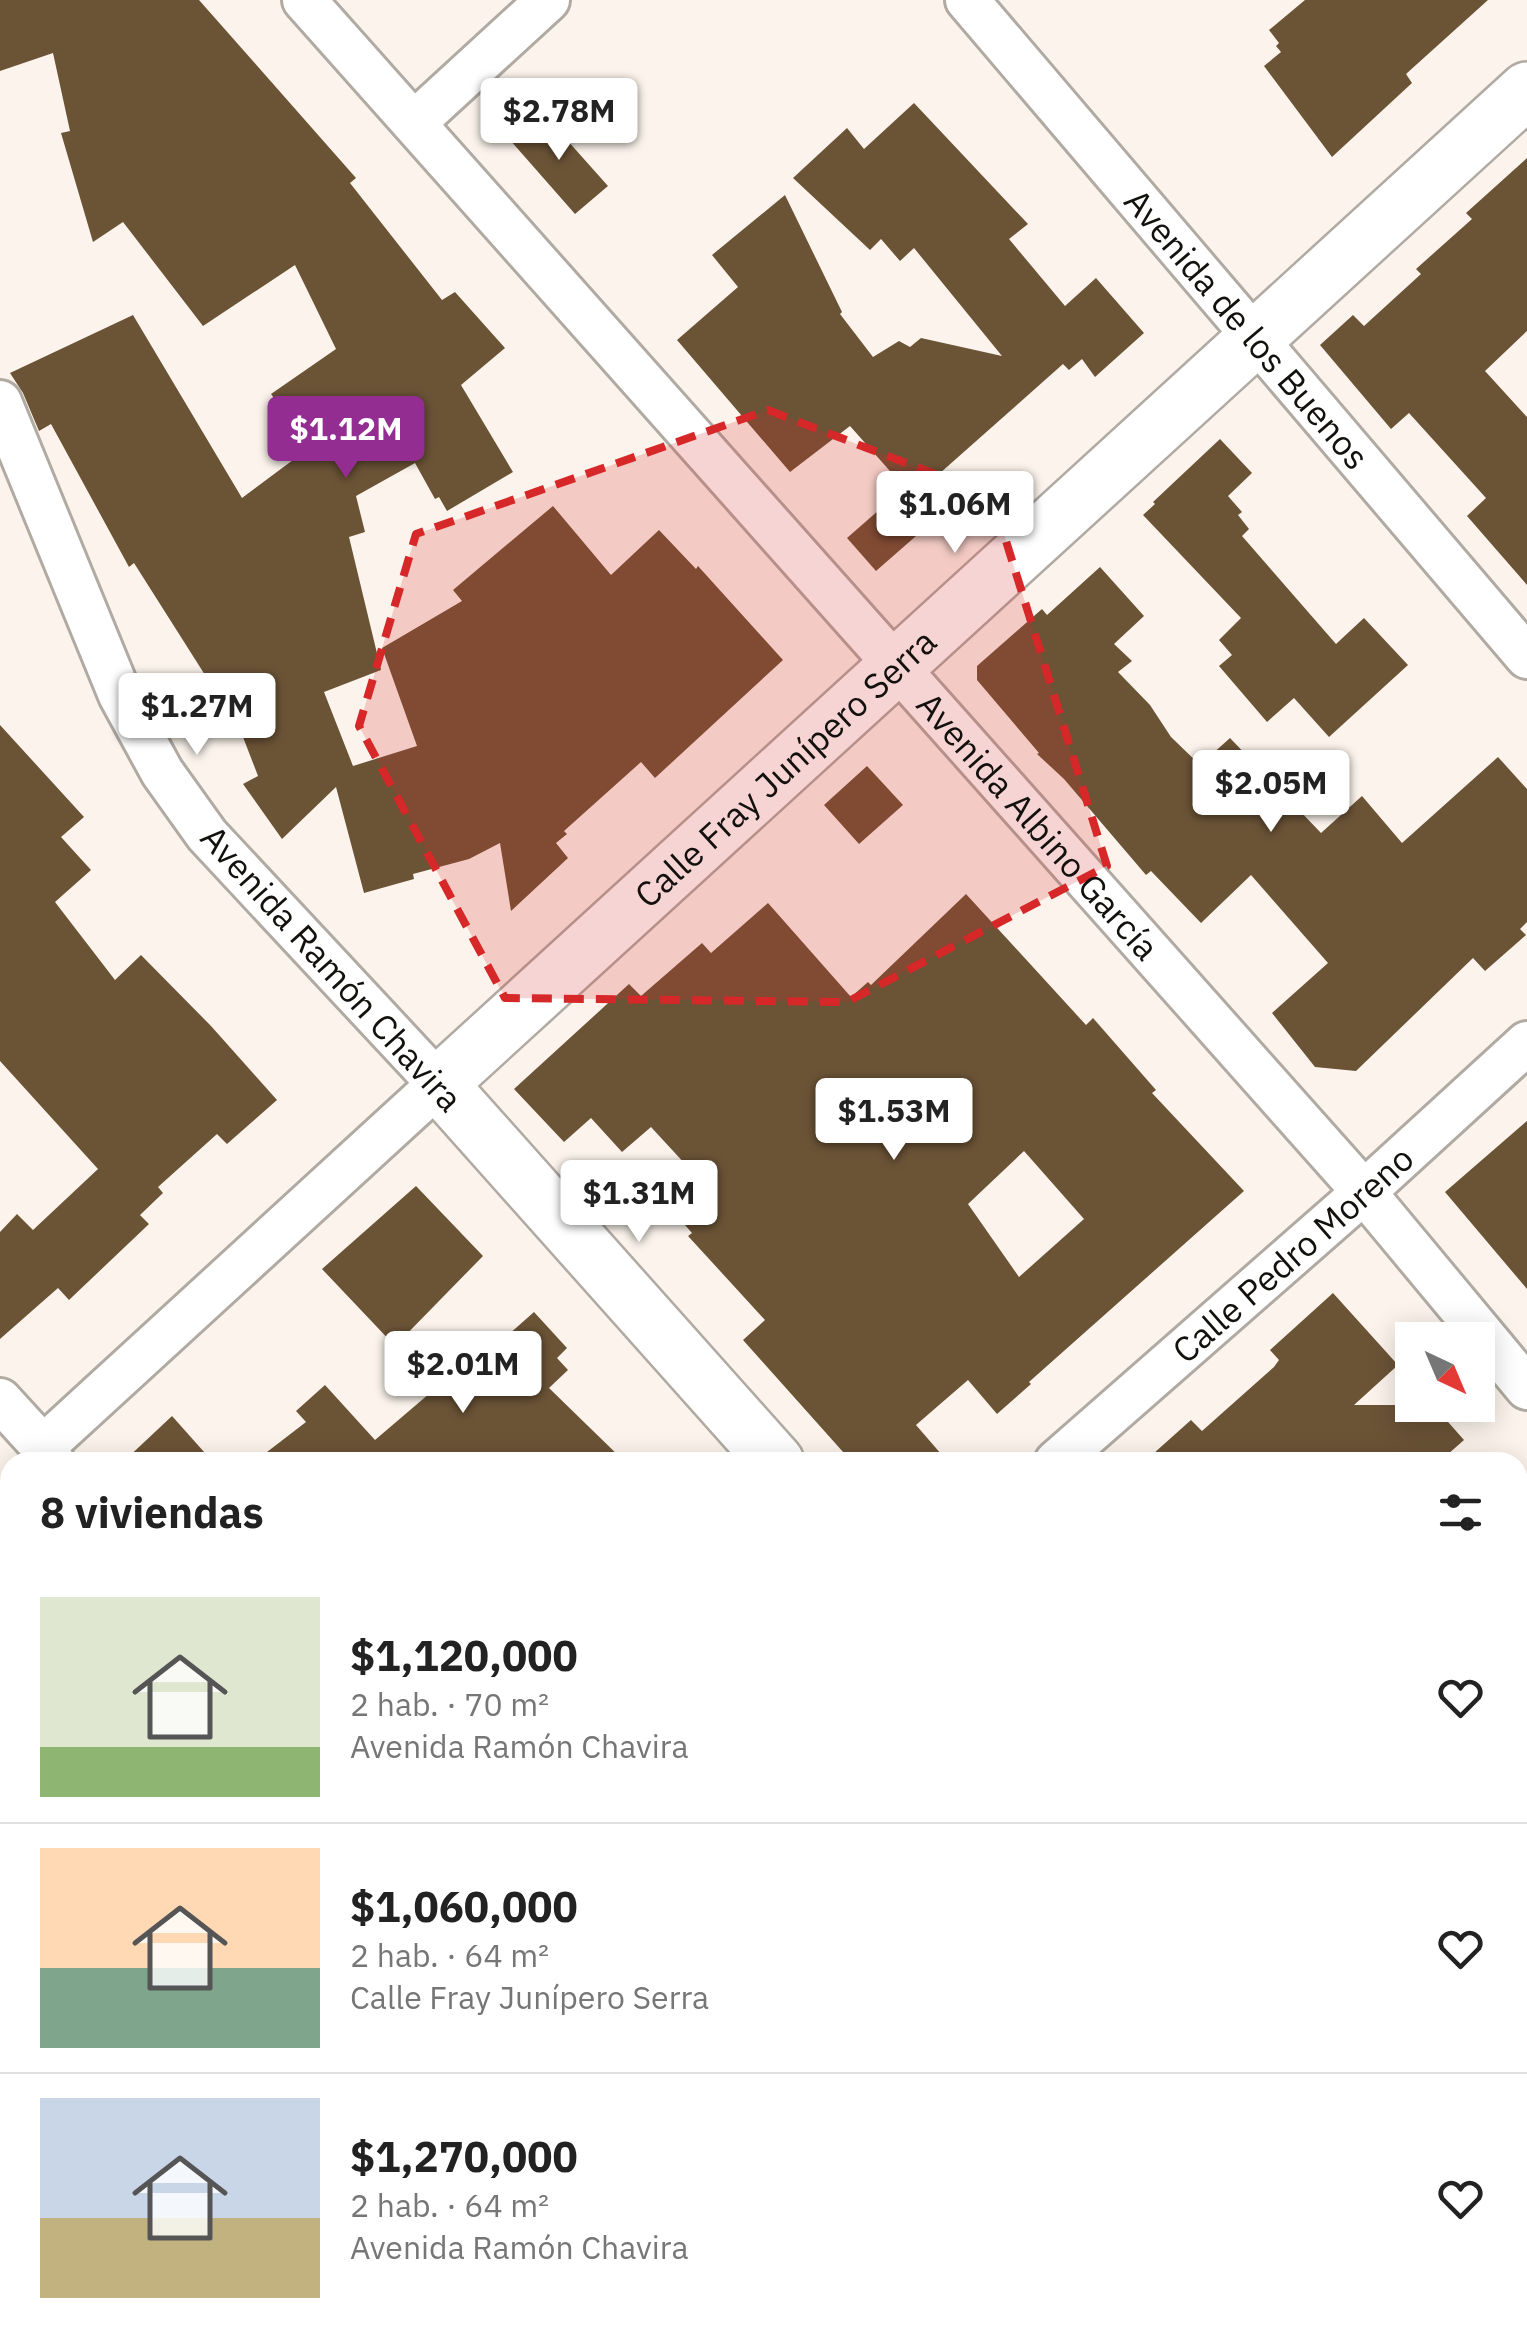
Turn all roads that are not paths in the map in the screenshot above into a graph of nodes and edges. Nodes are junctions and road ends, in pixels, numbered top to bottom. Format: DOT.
graph roads {
  1 [pos="304,0"];
  2 [pos="548,0"];
  3 [pos="967,0"];
  4 [pos="1527,90"];
  5 [pos="415,122"];
  6 [pos="1255,339"];
  7 [pos="0,402"];
  8 [pos="1527,657"];
  9 [pos="898,665"];
  10 [pos="1527,1044"];
  11 [pos="439,1084"];
  12 [pos="1364,1192"];
  13 [pos="1527,1388"];
  14 [pos="0,1400"];
  15 [pos="45,1452"];
  16 [pos="51,1452"];
  17 [pos="767,1452"];
  18 [pos="1067,1452"];
  1 -- 5 [label="street, Avenida Albino García"];
  2 -- 5 [label="street"];
  3 -- 6 [label="street, Avenida de los Buenos"];
  4 -- 6 [label="main road, Calle Fray Junípero Serra"];
  5 -- 9 [label="street, Avenida Albino García"];
  6 -- 8 [label="street, Avenida de los Buenos"];
  6 -- 9 [label="main road, Calle Fray Junípero Serra"];
  7 -- 11 [label="street, Avenida Ramón Chavira"];
  9 -- 11 [label="main road, Calle Fray Junípero Serra"];
  9 -- 12 [label="street, Avenida Albino García"];
  10 -- 12 [label="street, Calle Pedro Moreno"];
  11 -- 16 [label="street, Calle Fray Junípero Serra"];
  11 -- 17 [label="main road, Avenida Ramón Chavira"];
  12 -- 13 [label="street, Avenida Albino García"];
  12 -- 18 [label="street, Calle Pedro Moreno"];
  14 -- 15 [label="street"];
}
